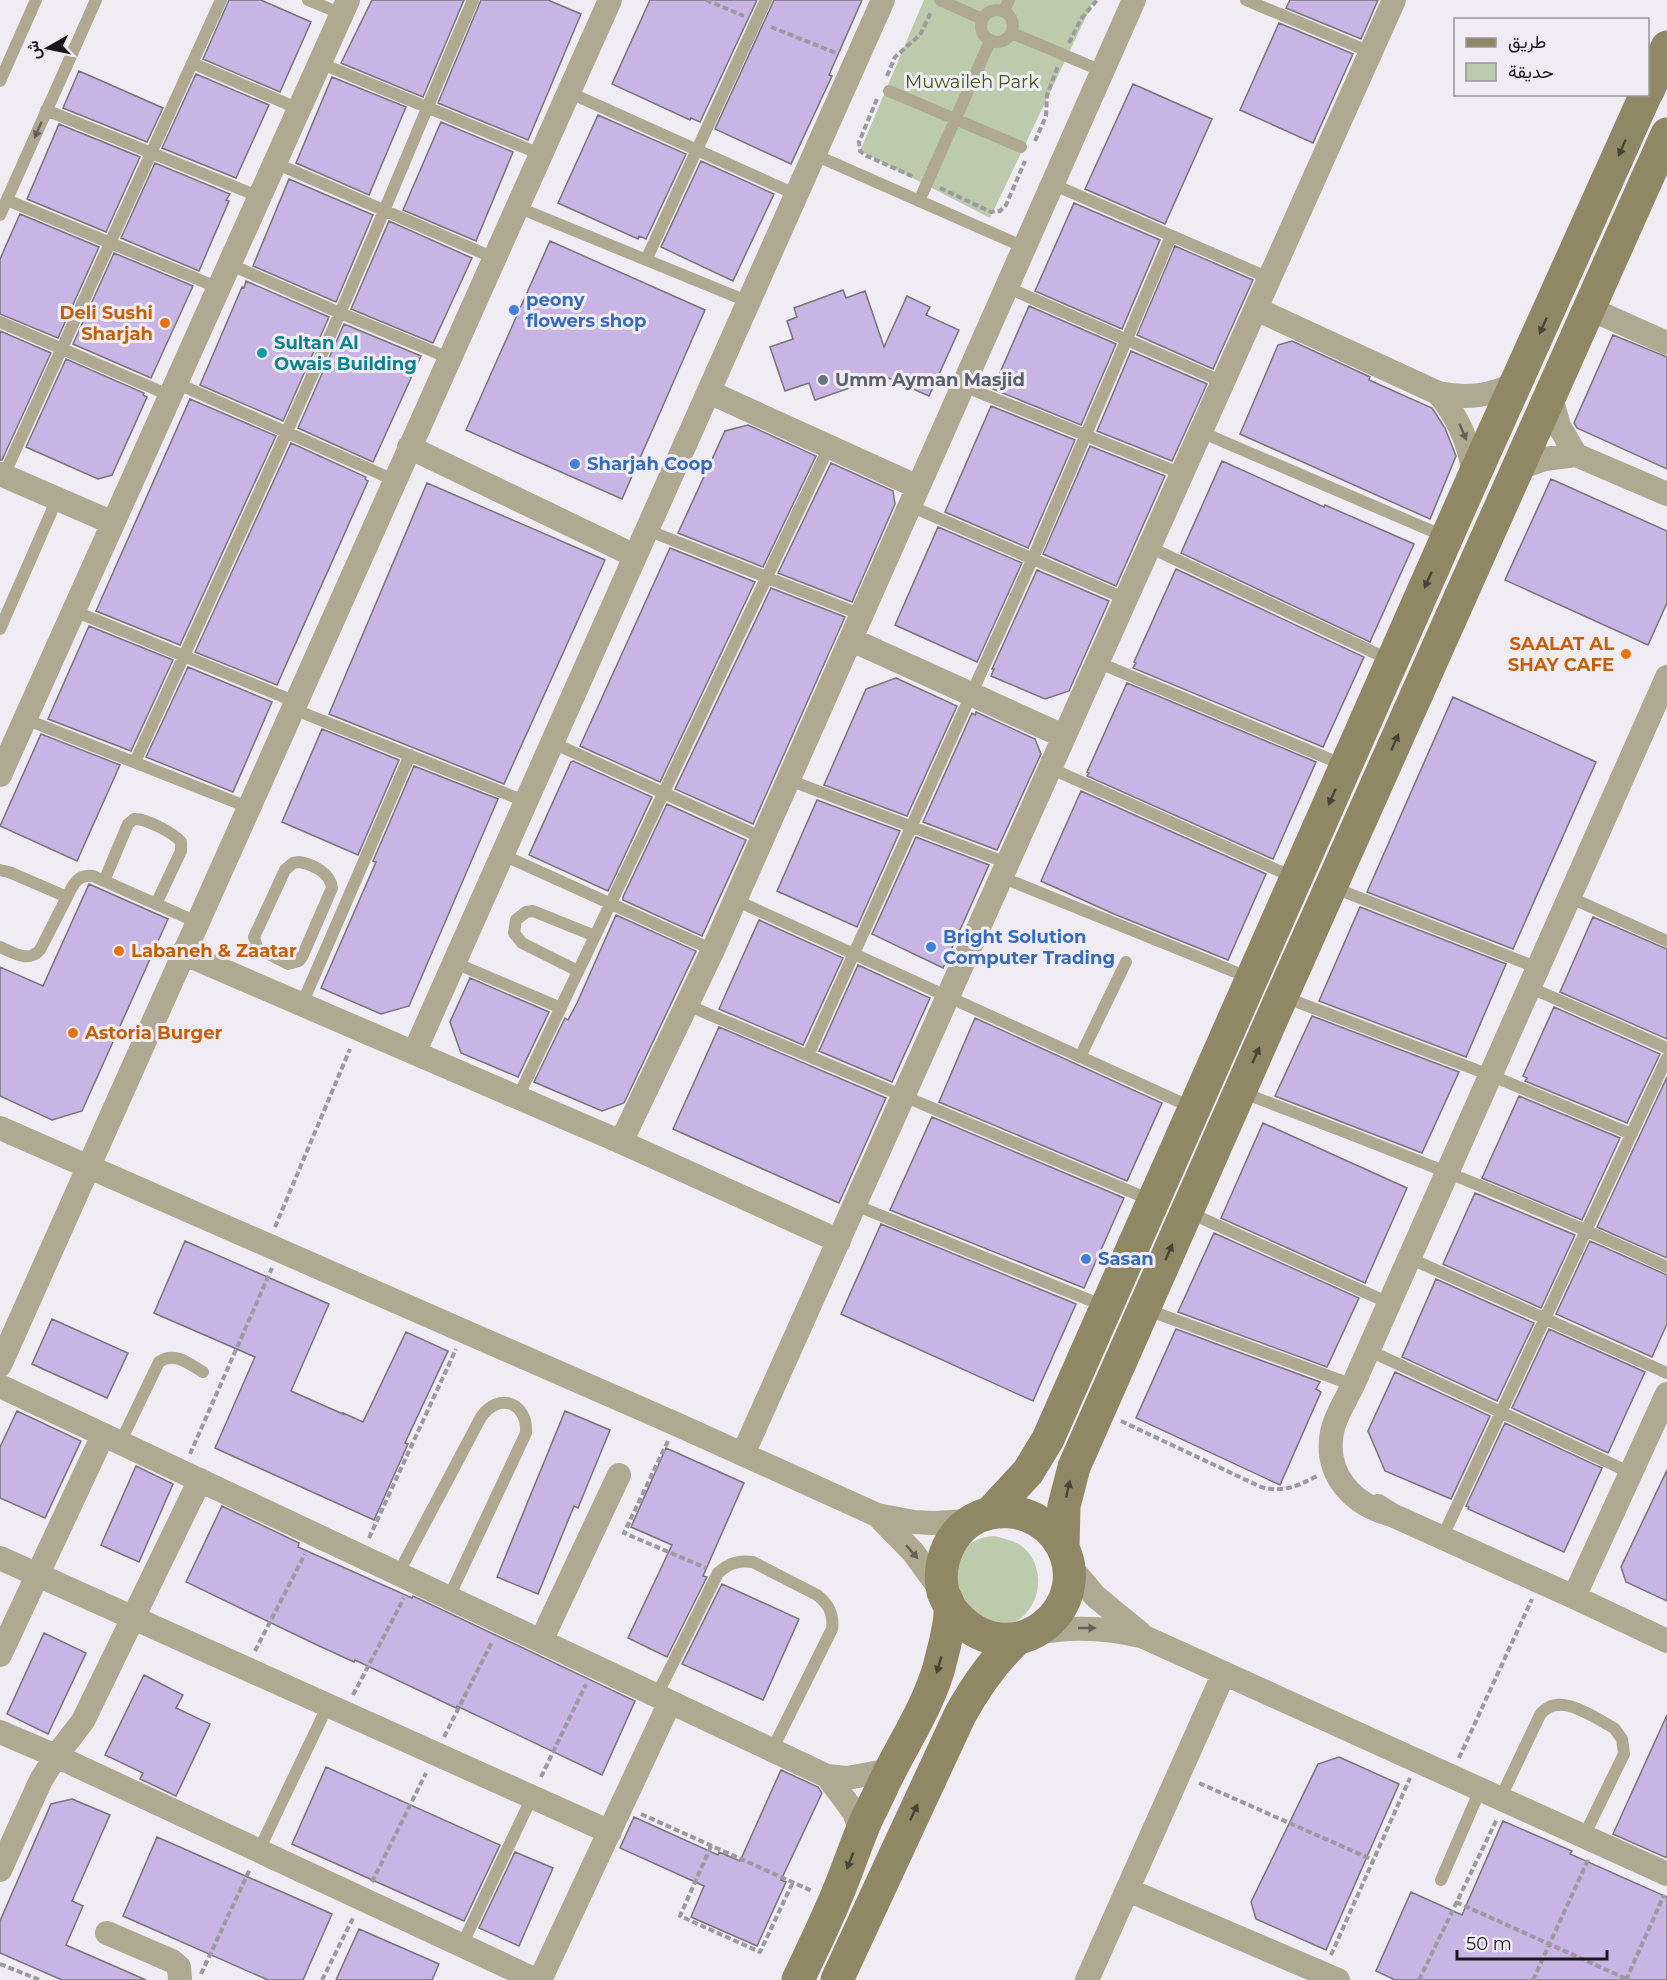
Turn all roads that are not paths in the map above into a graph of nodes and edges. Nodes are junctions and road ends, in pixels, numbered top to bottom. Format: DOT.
graph roads {
  1 [pos="36,0"];
  2 [pos="96,0"];
  3 [pos="221,0"];
  4 [pos="308,0"];
  5 [pos="473,0"];
  6 [pos="610,0"];
  7 [pos="766,0"];
  8 [pos="883,0"];
  9 [pos="1134,0"];
  10 [pos="1246,0"];
  11 [pos="1394,0"];
  12 [pos="936,4"];
  13 [pos="1006,6"];
  14 [pos="345,7"];
  15 [pos="982,19"];
  16 [pos="1012,33"];
  17 [pos="990,41"];
  18 [pos="1667,47"];
  19 [pos="1370,52"];
  20 [pos="192,63"];
  21 [pos="320,63"];
  22 [pos="1102,71"];
  23 [pos="0,81"];
  24 [pos="887,86"];
  25 [pos="1649,88"];
  26 [pos="568,92"];
  27 [pos="1646,96"];
  28 [pos="426,108"];
  29 [pos="299,109"];
  30 [pos="46,110"];
  31 [pos="955,119"];
  32 [pos="1667,134"];
  33 [pos="1022,147"];
  34 [pos="697,150"];
  35 [pos="151,153"];
  36 [pos="540,154"];
  37 [pos="815,155"];
  38 [pos="275,163"];
  39 [pos="1052,184"];
  40 [pos="797,195"];
  41 [pos="260,197"];
  42 [pos="7,200"];
  43 [pos="919,201"];
  44 [pos="517,207"];
  45 [pos="385,211"];
  46 [pos="0,215"];
  47 [pos="1172,236"];
  48 [pos="110,243"];
  49 [pos="1024,247"];
  50 [pos="494,258"];
  51 [pos="646,260"];
  52 [pos="229,264"];
  53 [pos="1269,278"];
  54 [pos="1006,287"];
  55 [pos="219,288"];
  56 [pos="749,302"];
  57 [pos="1588,308"];
  58 [pos="1256,309"];
  59 [pos="340,314"];
  60 [pos="0,322"];
  61 [pos="1127,339"];
  62 [pos="1667,344"];
  63 [pos="61,348"];
  64 [pos="449,358"];
  65 [pos="1223,382"];
  66 [pos="1517,384"];
  67 [pos="963,386"];
  68 [pos="173,390"];
  69 [pos="709,392"];
  70 [pos="1438,393"];
  71 [pos="1550,394"];
  72 [pos="1201,432"];
  73 [pos="286,433"];
  74 [pos="1085,435"];
  75 [pos="409,447"];
  76 [pos="829,447"];
  77 [pos="1576,455"];
  78 [pos="1516,469"];
  79 [pos="2,474"];
  80 [pos="1182,474"];
  81 [pos="1474,476"];
  82 [pos="394,480"];
  83 [pos="1667,494"];
  84 [pos="914,497"];
  85 [pos="57,499"];
  86 [pos="113,523"];
  87 [pos="647,530"];
  88 [pos="1447,537"];
  89 [pos="1149,547"];
  90 [pos="635,556"];
  91 [pos="1032,558"];
  92 [pos="766,578"];
  93 [pos="1126,599"];
  94 [pos="74,611"];
  95 [pos="862,615"];
  96 [pos="0,629"];
  97 [pos="852,640"];
  98 [pos="183,657"];
  99 [pos="1392,661"];
  100 [pos="1097,662"];
  101 [pos="1667,677"];
  102 [pos="971,694"];
  103 [pos="295,705"];
  104 [pos="25,719"];
  105 [pos="1063,736"];
  106 [pos="553,743"];
  107 [pos="410,755"];
  108 [pos="135,762"];
  109 [pos="1346,766"];
  110 [pos="1050,768"];
  111 [pos="0,775"];
  112 [pos="789,780"];
  113 [pos="663,793"];
  114 [pos="527,802"];
  115 [pos="250,808"];
  116 [pos="911,826"];
  117 [pos="763,838"];
  118 [pos="503,855"];
  119 [pos="0,870"];
  120 [pos="1004,870"];
  121 [pos="104,881"];
  122 [pos="1294,884"];
  123 [pos="1331,887"];
  124 [pos="67,897"];
  125 [pos="1569,897"];
  126 [pos="735,900"];
  127 [pos="156,904"];
  128 [pos="610,904"];
  129 [pos="199,923"];
  130 [pos="595,936"];
  131 [pos="1667,941"];
  132 [pos="0,947"];
  133 [pos="305,950"];
  134 [pos="713,950"];
  135 [pos="854,953"];
  136 [pos="185,954"];
  137 [pos="322,958"];
  138 [pos="1126,962"];
  139 [pos="455,963"];
  140 [pos="578,971"];
  141 [pos="1534,977"];
  142 [pos="1251,979"];
  143 [pos="947,996"];
  144 [pos="1282,996"];
  145 [pos="302,1004"];
  146 [pos="687,1005"];
  147 [pos="561,1008"];
  148 [pos="1667,1048"];
  149 [pos="414,1053"];
  150 [pos="808,1055"];
  151 [pos="1080,1057"];
  152 [pos="1667,1058"];
  153 [pos="1490,1075"];
  154 [pos="1240,1091"];
  155 [pos="903,1096"];
  156 [pos="518,1097"];
  157 [pos="1194,1109"];
  158 [pos="0,1128"];
  159 [pos="1631,1134"];
  160 [pos="621,1142"];
  161 [pos="88,1167"];
  162 [pos="1448,1171"];
  163 [pos="1153,1201"];
  164 [pos="855,1205"];
  165 [pos="1187,1211"];
  166 [pos="1586,1230"];
  167 [pos="839,1241"];
  168 [pos="1409,1258"];
  169 [pos="1667,1267"];
  170 [pos="1389,1303"];
  171 [pos="1106,1307"];
  172 [pos="1144,1309"];
  173 [pos="1545,1319"];
  174 [pos="1368,1350"];
  175 [pos="0,1365"];
  176 [pos="203,1372"];
  177 [pos="1667,1373"];
  178 [pos="0,1386"];
  179 [pos="1349,1393"];
  180 [pos="1667,1394"];
  181 [pos="1501,1412"];
  182 [pos="112,1439"];
  183 [pos="743,1454"];
  184 [pos="1631,1473"];
  185 [pos="619,1475"];
  186 [pos="191,1476"];
  187 [pos="877,1515"];
  188 [pos="1392,1515"];
  189 [pos="980,1517"];
  190 [pos="1442,1538"];
  191 [pos="1065,1556"];
  192 [pos="0,1558"];
  193 [pos="38,1575"];
  194 [pos="405,1577"];
  195 [pos="1574,1597"];
  196 [pos="449,1598"];
  197 [pos="947,1600"];
  198 [pos="134,1618"];
  199 [pos="1023,1637"];
  200 [pos="1144,1637"];
  201 [pos="541,1641"];
  202 [pos="1667,1641"];
  203 [pos="0,1655"];
  204 [pos="1224,1673"];
  205 [pos="664,1699"];
  206 [pos="336,1708"];
  207 [pos="0,1732"];
  208 [pos="772,1750"];
  209 [pos="56,1755"];
  210 [pos="891,1770"];
  211 [pos="827,1776"];
  212 [pos="1495,1796"];
  213 [pos="531,1797"];
  214 [pos="861,1831"];
  215 [pos="610,1832"];
  216 [pos="1590,1839"];
  217 [pos="259,1850"];
  218 [pos="0,1869"];
  219 [pos="1667,1874"];
  220 [pos="1441,1880"];
  221 [pos="1128,1890"];
  222 [pos="107,1933"];
  223 [pos="462,1945"];
  224 [pos="1330,1977"];
  225 [pos="180,1980"];
  226 [pos="538,1980"];
  227 [pos="798,1980"];
  228 [pos="837,1980"];
  229 [pos="1087,1980"];
  1 -- 23 [label="lane"];
  2 -- 30 [label="lane"];
  3 -- 20 [label="lane"];
  4 -- 14 [label="lane"];
  5 -- 28 [label="lane"];
  6 -- 26 [label="street"];
  7 -- 34 [label="lane"];
  8 -- 37 [label="street"];
  9 -- 22 [label="street"];
  10 -- 19 [label="lane"];
  11 -- 19 [label="street"];
  12 -- 15 [label="lane"];
  13 -- 15 [label="lane"];
  13 -- 16 [label="lane"];
  14 -- 21 [label="street"];
  15 -- 17 [label="lane"];
  16 -- 17 [label="lane"];
  16 -- 22 [label="lane"];
  17 -- 31 [label="lane"];
  18 -- 25 [label="main road"];
  19 -- 53 [label="street"];
  20 -- 29 [label="lane"];
  20 -- 35 [label="lane"];
  21 -- 28 [label="lane"];
  21 -- 29 [label="street"];
  22 -- 39 [label="street"];
  24 -- 31 [label="lane"];
  26 -- 34 [label="lane"];
  26 -- 36 [label="street"];
  27 -- 66 [label="main road, one-way"];
  28 -- 36 [label="lane"];
  28 -- 45 [label="lane"];
  29 -- 38 [label="street"];
  30 -- 35 [label="lane"];
  30 -- 42 [label="lane, one-way"];
  31 -- 33 [label="lane"];
  31 -- 43 [label="lane"];
  32 -- 57 [label="main road"];
  34 -- 40 [label="lane"];
  34 -- 51 [label="lane"];
  35 -- 41 [label="lane"];
  35 -- 48 [label="lane"];
  36 -- 44 [label="street"];
  37 -- 40 [label="street"];
  37 -- 43 [label="lane"];
  38 -- 41 [label="street"];
  38 -- 45 [label="lane"];
  39 -- 47 [label="lane"];
  39 -- 49 [label="street"];
  40 -- 56 [label="street"];
  41 -- 52 [label="street"];
  42 -- 46 [label="lane"];
  42 -- 48 [label="lane"];
  43 -- 49 [label="lane"];
  44 -- 50 [label="street"];
  44 -- 51 [label="lane"];
  45 -- 50 [label="lane"];
  45 -- 59 [label="lane"];
  47 -- 53 [label="lane"];
  47 -- 61 [label="lane"];
  48 -- 55 [label="lane"];
  48 -- 63 [label="lane"];
  49 -- 54 [label="street"];
  50 -- 64 [label="street"];
  51 -- 56 [label="lane"];
  52 -- 55 [label="street"];
  52 -- 59 [label="lane"];
  53 -- 58 [label="street"];
  54 -- 61 [label="lane"];
  54 -- 67 [label="street"];
  55 -- 68 [label="street"];
  56 -- 69 [label="street"];
  57 -- 62 [label="street"];
  57 -- 71 [label="main road"];
  58 -- 65 [label="street"];
  58 -- 70 [label="street"];
  59 -- 64 [label="lane"];
  59 -- 73 [label="lane"];
  60 -- 63 [label="lane"];
  61 -- 65 [label="lane"];
  61 -- 74 [label="lane"];
  63 -- 68 [label="lane"];
  63 -- 79 [label="lane"];
  64 -- 75 [label="street"];
  65 -- 72 [label="street"];
  66 -- 70 [label="street"];
  66 -- 81 [label="main road"];
  67 -- 74 [label="lane"];
  67 -- 84 [label="street"];
  68 -- 73 [label="lane"];
  68 -- 86 [label="street"];
  69 -- 76 [label="street"];
  69 -- 87 [label="street"];
  70 -- 81 [label="street, one-way"];
  71 -- 77 [label="street"];
  71 -- 78 [label="main road"];
  72 -- 80 [label="street"];
  72 -- 88 [label="lane"];
  73 -- 82 [label="lane"];
  73 -- 98 [label="lane"];
  74 -- 80 [label="lane"];
  74 -- 91 [label="lane"];
  75 -- 82 [label="street"];
  75 -- 90 [label="street"];
  76 -- 84 [label="street"];
  76 -- 92 [label="lane"];
  77 -- 78 [label="street"];
  77 -- 83 [label="street"];
  123 -- 78 [label="main road, one-way"];
  79 -- 85 [label="street"];
  80 -- 89 [label="street"];
  81 -- 88 [label="main road"];
  82 -- 103 [label="street"];
  84 -- 91 [label="lane"];
  84 -- 95 [label="street"];
  85 -- 86 [label="street"];
  85 -- 96 [label="lane"];
  86 -- 94 [label="street"];
  87 -- 90 [label="street"];
  87 -- 92 [label="lane"];
  88 -- 99 [label="main road, one-way"];
  89 -- 93 [label="street"];
  89 -- 99 [label="lane"];
  90 -- 106 [label="street"];
  91 -- 93 [label="lane"];
  91 -- 102 [label="lane"];
  92 -- 95 [label="lane"];
  92 -- 113 [label="lane"];
  93 -- 100 [label="street"];
  94 -- 98 [label="lane"];
  94 -- 104 [label="street"];
  95 -- 97 [label="street"];
  97 -- 102 [label="street"];
  97 -- 112 [label="street"];
  98 -- 103 [label="lane"];
  98 -- 108 [label="lane"];
  99 -- 109 [label="main road"];
  100 -- 105 [label="street"];
  100 -- 109 [label="lane"];
  101 -- 125 [label="street"];
  102 -- 105 [label="street"];
  102 -- 116 [label="lane"];
  103 -- 107 [label="lane"];
  103 -- 115 [label="street"];
  104 -- 108 [label="lane"];
  104 -- 111 [label="street"];
  105 -- 110 [label="street"];
  106 -- 113 [label="lane"];
  106 -- 114 [label="street"];
  107 -- 114 [label="lane"];
  107 -- 137 [label="lane"];
  108 -- 115 [label="lane"];
  109 -- 122 [label="main road, one-way"];
  110 -- 120 [label="street"];
  110 -- 122 [label="lane"];
  112 -- 116 [label="lane"];
  112 -- 117 [label="street"];
  113 -- 117 [label="lane"];
  113 -- 128 [label="lane"];
  114 -- 118 [label="street"];
  115 -- 129 [label="street"];
  116 -- 120 [label="lane"];
  116 -- 135 [label="lane"];
  117 -- 126 [label="street"];
  118 -- 128 [label="lane"];
  118 -- 139 [label="street"];
  119 -- 124 [label="lane"];
  120 -- 142 [label="lane"];
  120 -- 143 [label="street"];
  121 -- 124 [label="lane"];
  121 -- 127 [label="lane"];
  121 -- 127 [label="lane"];
  122 -- 142 [label="main road"];
  122 -- 144 [label="main road"];
  123 -- 141 [label="lane"];
  123 -- 144 [label="main road"];
  124 -- 132 [label="lane"];
  125 -- 131 [label="lane"];
  125 -- 141 [label="street"];
  126 -- 134 [label="street"];
  126 -- 135 [label="lane"];
  127 -- 129 [label="lane"];
  128 -- 130 [label="lane"];
  128 -- 134 [label="lane"];
  129 -- 136 [label="street"];
  130 -- 140 [label="lane"];
  130 -- 140 [label="lane"];
  133 -- 133 [label="lane"];
  133 -- 137 [label="lane"];
  134 -- 146 [label="street"];
  135 -- 143 [label="lane"];
  135 -- 150 [label="lane"];
  136 -- 145 [label="street"];
  136 -- 161 [label="street"];
  137 -- 145 [label="lane"];
  138 -- 151 [label="lane"];
  139 -- 147 [label="lane"];
  139 -- 149 [label="street"];
  140 -- 147 [label="lane"];
  141 -- 148 [label="lane"];
  141 -- 153 [label="street"];
  142 -- 157 [label="main road"];
  143 -- 151 [label="lane"];
  143 -- 155 [label="street"];
  144 -- 153 [label="lane"];
  154 -- 144 [label="main road, one-way"];
  145 -- 149 [label="street"];
  146 -- 150 [label="lane"];
  146 -- 160 [label="street"];
  147 -- 156 [label="lane"];
  149 -- 156 [label="street"];
  150 -- 155 [label="lane"];
  151 -- 157 [label="lane"];
  152 -- 159 [label="lane"];
  153 -- 159 [label="lane"];
  153 -- 162 [label="street"];
  154 -- 162 [label="lane"];
  154 -- 165 [label="main road"];
  155 -- 163 [label="lane"];
  155 -- 164 [label="street"];
  156 -- 160 [label="street"];
  157 -- 163 [label="main road"];
  158 -- 161 [label="street"];
  159 -- 166 [label="lane"];
  160 -- 167 [label="street"];
  161 -- 175 [label="street"];
  161 -- 183 [label="street"];
  162 -- 166 [label="lane"];
  162 -- 168 [label="street"];
  163 -- 171 [label="main road"];
  164 -- 167 [label="street"];
  164 -- 171 [label="lane"];
  165 -- 170 [label="lane"];
  172 -- 165 [label="main road, one-way"];
  166 -- 169 [label="lane"];
  166 -- 173 [label="lane"];
  167 -- 183 [label="street"];
  168 -- 170 [label="street"];
  168 -- 173 [label="lane"];
  170 -- 174 [label="street"];
  171 -- 189 [label="main road"];
  172 -- 179 [label="lane"];
  191 -- 172 [label="main road, one-way"];
  173 -- 177 [label="lane"];
  173 -- 181 [label="lane"];
  174 -- 179 [label="street"];
  174 -- 181 [label="lane"];
  176 -- 182 [label="lane"];
  178 -- 182 [label="street"];
  179 -- 188 [label="street"];
  179 -- 188 [label="street"];
  180 -- 184 [label="street"];
  181 -- 184 [label="lane"];
  181 -- 190 [label="lane"];
  182 -- 186 [label="street"];
  182 -- 193 [label="street"];
  183 -- 187 [label="street"];
  184 -- 195 [label="street"];
  185 -- 201 [label="street"];
  186 -- 194 [label="street"];
  186 -- 198 [label="street"];
  187 -- 189 [label="street"];
  187 -- 197 [label="street, one-way"];
  188 -- 190 [label="street"];
  189 -- 191 [label="main road"];
  189 -- 197 [label="main road"];
  190 -- 195 [label="street"];
  191 -- 199 [label="main road"];
  191 -- 200 [label="street"];
  192 -- 193 [label="street"];
  193 -- 198 [label="street"];
  193 -- 203 [label="street"];
  194 -- 196 [label="street"];
  194 -- 196 [label="lane"];
  195 -- 202 [label="street"];
  196 -- 201 [label="street"];
  197 -- 199 [label="main road"];
  197 -- 210 [label="main road, one-way"];
  198 -- 206 [label="street"];
  198 -- 209 [label="street"];
  199 -- 200 [label="street, one-way"];
  228 -- 199 [label="main road, one-way"];
  200 -- 204 [label="street"];
  201 -- 205 [label="street"];
  204 -- 212 [label="street"];
  204 -- 221 [label="street"];
  205 -- 208 [label="street"];
  205 -- 208 [label="lane"];
  205 -- 215 [label="street"];
  206 -- 213 [label="street"];
  206 -- 217 [label="lane"];
  207 -- 209 [label="street"];
  208 -- 211 [label="street"];
  209 -- 217 [label="street"];
  209 -- 218 [label="street"];
  210 -- 211 [label="street"];
  210 -- 214 [label="main road"];
  211 -- 214 [label="street"];
  212 -- 216 [label="street"];
  212 -- 216 [label="lane"];
  212 -- 220 [label="lane"];
  213 -- 215 [label="street"];
  213 -- 223 [label="lane"];
  214 -- 227 [label="main road, one-way"];
  215 -- 226 [label="street"];
  216 -- 219 [label="street"];
  217 -- 223 [label="street"];
  221 -- 224 [label="street"];
  221 -- 229 [label="street"];
  222 -- 225 [label="street"];
  223 -- 226 [label="street"];
}
